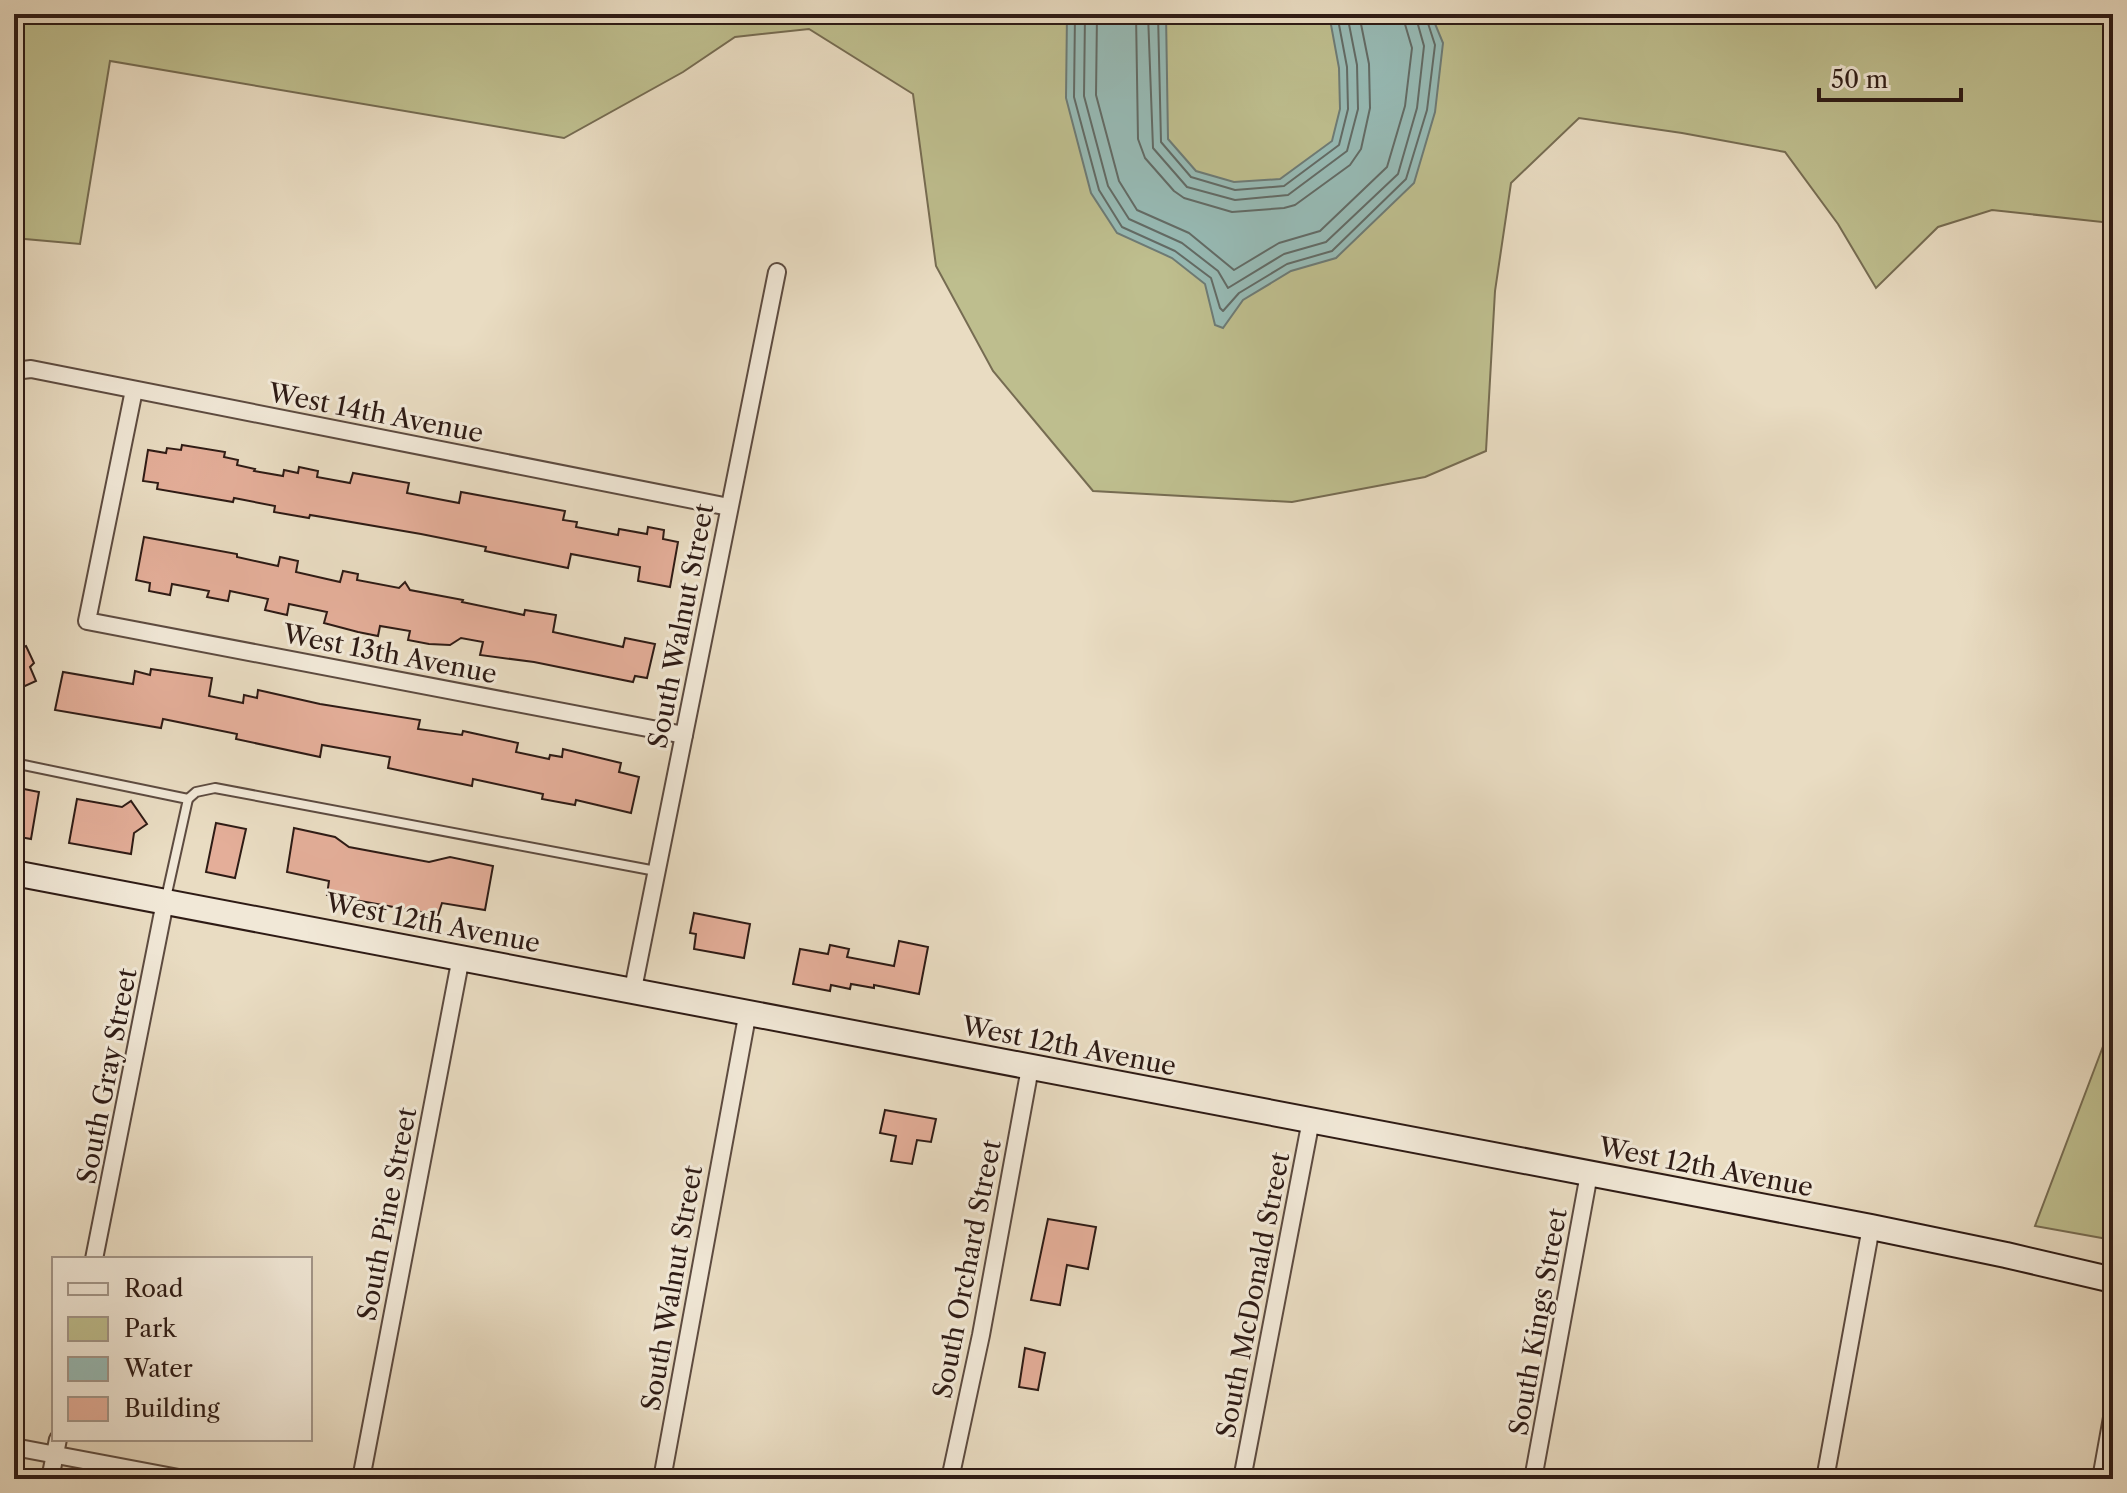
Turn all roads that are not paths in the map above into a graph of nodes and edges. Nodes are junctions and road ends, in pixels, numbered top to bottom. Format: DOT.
graph roads {
  1 [pos="777,272"];
  2 [pos="14,371"];
  3 [pos="134,390"];
  4 [pos="729,507"];
  5 [pos="684,735"];
  6 [pos="14,763"];
  7 [pos="188,799"];
  8 [pos="656,871"];
  9 [pos="14,873"];
  10 [pos="165,902"];
  11 [pos="461,957"];
  12 [pos="633,989"];
  13 [pos="748,1011"];
  14 [pos="1030,1068"];
  15 [pos="1311,1120"];
  16 [pos="1589,1174"];
  17 [pos="1871,1227"];
  18 [pos="94,1257"];
  19 [pos="2113,1280"];
  20 [pos="2113,1412"];
  21 [pos="14,1447"];
  22 [pos="57,1447"];
  23 [pos="50,1479"];
  24 [pos="184,1479"];
  25 [pos="361,1479"];
  26 [pos="662,1479"];
  27 [pos="950,1479"];
  28 [pos="1242,1479"];
  29 [pos="1533,1479"];
  30 [pos="1825,1479"];
  31 [pos="2101,1479"];
  1 -- 4 [label="street, South Walnut Street"];
  2 -- 3 [label="street, West 14th Avenue"];
  3 -- 4 [label="street, West 14th Avenue"];
  3 -- 5 [label="street, West 13th Avenue"];
  4 -- 5 [label="street, South Walnut Street"];
  5 -- 8 [label="street, South Walnut Street"];
  6 -- 7 [label="lane"];
  7 -- 8 [label="lane"];
  7 -- 10 [label="lane"];
  8 -- 12 [label="street, South Walnut Street"];
  9 -- 10 [label="main road, West 12th Avenue"];
  10 -- 11 [label="main road, West 12th Avenue"];
  10 -- 18 [label="street, South Gray Street"];
  11 -- 12 [label="main road, West 12th Avenue"];
  11 -- 25 [label="street, South Pine Street"];
  12 -- 13 [label="main road, West 12th Avenue"];
  13 -- 14 [label="main road, West 12th Avenue"];
  13 -- 26 [label="street, South Walnut Street"];
  14 -- 15 [label="main road, West 12th Avenue"];
  14 -- 27 [label="street, South Orchard Street"];
  15 -- 16 [label="main road, West 12th Avenue"];
  15 -- 28 [label="street, South McDonald Street"];
  16 -- 17 [label="main road, West 12th Avenue"];
  16 -- 29 [label="street, South Kings Street"];
  17 -- 19 [label="main road, West 12th Avenue"];
  17 -- 30 [label="street"];
  20 -- 31 [label="street"];
  21 -- 22 [label="street"];
  22 -- 23 [label="street"];
  22 -- 24 [label="street"];
}
